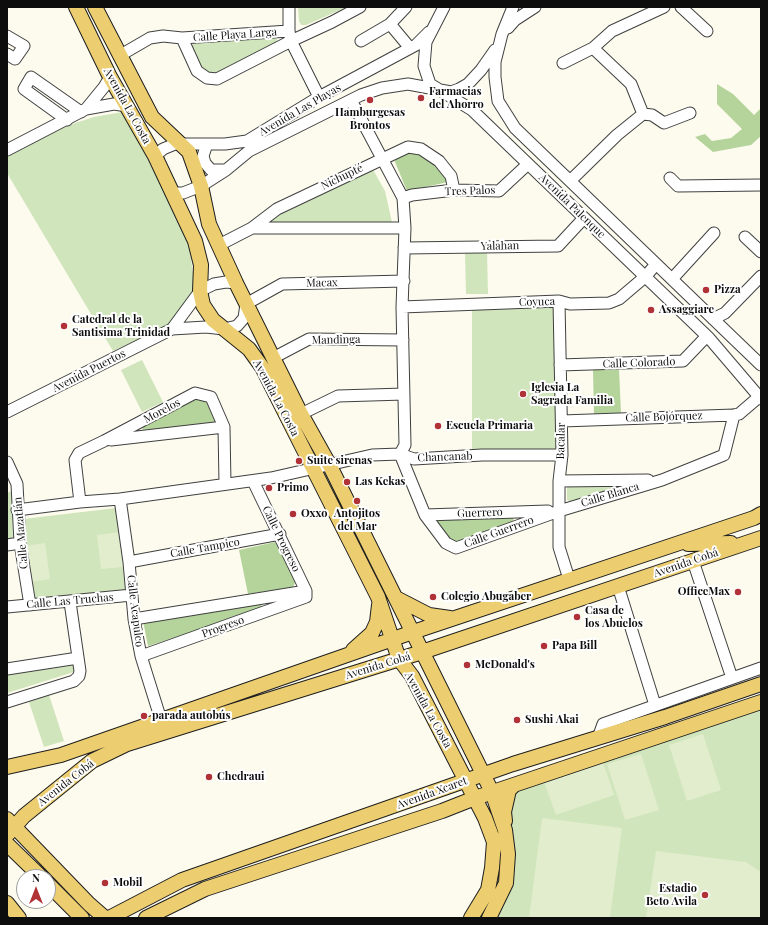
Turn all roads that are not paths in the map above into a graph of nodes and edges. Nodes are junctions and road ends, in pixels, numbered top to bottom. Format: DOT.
graph roads {
  1 [pos="76,7"];
  2 [pos="95,7"];
  3 [pos="289,7"];
  4 [pos="360,7"];
  5 [pos="406,7"];
  6 [pos="444,7"];
  7 [pos="513,7"];
  8 [pos="535,7"];
  9 [pos="664,7"];
  10 [pos="681,7"];
  11 [pos="390,24"];
  12 [pos="433,27"];
  13 [pos="707,31"];
  14 [pos="502,34"];
  15 [pos="7,36"];
  16 [pos="290,36"];
  17 [pos="182,38"];
  18 [pos="361,41"];
  19 [pos="410,48"];
  20 [pos="593,48"];
  21 [pos="7,54"];
  22 [pos="119,56"];
  23 [pos="563,63"];
  24 [pos="126,69"];
  25 [pos="110,76"];
  26 [pos="437,90"];
  27 [pos="319,97"];
  28 [pos="352,100"];
  29 [pos="126,106"];
  30 [pos="84,110"];
  31 [pos="690,113"];
  32 [pos="643,114"];
  33 [pos="67,120"];
  34 [pos="180,143"];
  35 [pos="207,144"];
  36 [pos="7,150"];
  37 [pos="155,156"];
  38 [pos="383,158"];
  39 [pos="528,164"];
  40 [pos="226,170"];
  41 [pos="670,178"];
  42 [pos="570,181"];
  43 [pos="761,185"];
  44 [pos="201,186"];
  45 [pos="454,190"];
  46 [pos="172,193"];
  47 [pos="403,198"];
  48 [pos="584,218"];
  49 [pos="252,228"];
  50 [pos="405,228"];
  51 [pos="714,233"];
  52 [pos="745,237"];
  53 [pos="219,245"];
  54 [pos="404,248"];
  55 [pos="760,249"];
  56 [pos="656,264"];
  57 [pos="646,276"];
  58 [pos="761,276"];
  59 [pos="672,279"];
  60 [pos="404,281"];
  61 [pos="236,283"];
  62 [pos="200,292"];
  63 [pos="559,301"];
  64 [pos="246,304"];
  65 [pos="402,307"];
  66 [pos="713,319"];
  67 [pos="172,329"];
  68 [pos="224,329"];
  69 [pos="709,338"];
  70 [pos="403,340"];
  71 [pos="273,358"];
  72 [pos="560,365"];
  73 [pos="761,365"];
  74 [pos="404,394"];
  75 [pos="760,398"];
  76 [pos="7,412"];
  77 [pos="301,414"];
  78 [pos="734,415"];
  79 [pos="562,421"];
  80 [pos="224,426"];
  81 [pos="104,441"];
  82 [pos="400,454"];
  83 [pos="562,455"];
  84 [pos="7,462"];
  85 [pos="330,466"];
  86 [pos="314,468"];
  87 [pos="662,480"];
  88 [pos="253,481"];
  89 [pos="559,481"];
  90 [pos="17,484"];
  91 [pos="225,484"];
  92 [pos="7,489"];
  93 [pos="120,499"];
  94 [pos="80,502"];
  95 [pos="17,510"];
  96 [pos="559,511"];
  97 [pos="761,514"];
  98 [pos="424,515"];
  99 [pos="280,534"];
  100 [pos="761,538"];
  101 [pos="20,543"];
  102 [pos="746,543"];
  103 [pos="7,545"];
  104 [pos="672,545"];
  105 [pos="693,561"];
  106 [pos="129,562"];
  107 [pos="569,580"];
  108 [pos="555,584"];
  109 [pos="618,586"];
  110 [pos="393,592"];
  111 [pos="306,594"];
  112 [pos="132,595"];
  113 [pos="377,595"];
  114 [pos="70,602"];
  115 [pos="30,605"];
  116 [pos="7,607"];
  117 [pos="537,613"];
  118 [pos="454,618"];
  119 [pos="134,619"];
  120 [pos="412,632"];
  121 [pos="392,640"];
  122 [pos="422,652"];
  123 [pos="141,656"];
  124 [pos="346,656"];
  125 [pos="78,658"];
  126 [pos="399,659"];
  127 [pos="761,668"];
  128 [pos="7,669"];
  129 [pos="301,672"];
  130 [pos="732,678"];
  131 [pos="761,684"];
  132 [pos="761,694"];
  133 [pos="268,700"];
  134 [pos="7,702"];
  135 [pos="761,702"];
  136 [pos="655,705"];
  137 [pos="742,708"];
  138 [pos="161,720"];
  139 [pos="598,738"];
  140 [pos="100,741"];
  141 [pos="127,744"];
  142 [pos="9,769"];
  143 [pos="484,775"];
  144 [pos="466,780"];
  145 [pos="513,786"];
  146 [pos="492,792"];
  147 [pos="475,798"];
  148 [pos="10,827"];
  149 [pos="505,830"];
  150 [pos="7,844"];
  151 [pos="508,854"];
  152 [pos="256,855"];
  153 [pos="493,855"];
  154 [pos="33,869"];
  155 [pos="205,889"];
  156 [pos="56,892"];
  157 [pos="7,903"];
  158 [pos="19,918"];
  159 [pos="82,918"];
  160 [pos="105,918"];
  161 [pos="109,918"];
  162 [pos="147,918"];
  163 [pos="471,918"];
  164 [pos="489,918"];
  1 -- 25 [label="main road, Avenida La Costa"];
  2 -- 22 [label="main road, Avenida La Costa"];
  3 -- 16 [label="street"];
  4 -- 16 [label="street"];
  5 -- 11 [label="street"];
  6 -- 12 [label="street"];
  7 -- 14 [label="street, Avenida Palenque"];
  8 -- 14 [label="street"];
  9 -- 20 [label="street"];
  10 -- 13 [label="street"];
  11 -- 18 [label="street"];
  11 -- 19 [label="street"];
  12 -- 19 [label="street, Avenida Las Playas"];
  12 -- 26 [label="street"];
  14 -- 26 [label="street"];
  14 -- 42 [label="street, Avenida Palenque"];
  15 -- 21 [label="street"];
  16 -- 17 [label="street, Calle Playa Larga"];
  16 -- 17 [label="street, Calle Playa Larga"];
  16 -- 27 [label="street"];
  17 -- 22 [label="street, Calle Playa Larga"];
  19 -- 27 [label="street, Avenida Las Playas"];
  20 -- 23 [label="street"];
  20 -- 32 [label="street"];
  22 -- 24 [label="main road, Avenida La Costa"];
  24 -- 25 [label="main road"];
  24 -- 34 [label="main road, Avenida La Costa"];
  25 -- 29 [label="main road, Avenida La Costa"];
  25 -- 30 [label="street"];
  26 -- 28 [label="street, Avenida Las Playas"];
  26 -- 39 [label="street, Avenida Palenque"];
  27 -- 35 [label="street, Avenida Las Playas"];
  28 -- 38 [label="street"];
  28 -- 40 [label="street, Avenida Las Playas"];
  29 -- 30 [label="street"];
  29 -- 37 [label="main road, Avenida La Costa"];
  30 -- 33 [label="street"];
  30 -- 33 [label="street"];
  31 -- 32 [label="street"];
  32 -- 42 [label="street"];
  33 -- 36 [label="street"];
  34 -- 35 [label="street, Avenida Las Playas"];
  34 -- 37 [label="street, Avenida Las Playas"];
  34 -- 44 [label="main road, Avenida La Costa"];
  35 -- 40 [label="street"];
  37 -- 46 [label="main road, Avenida La Costa"];
  38 -- 45 [label="street, Nichupté"];
  38 -- 47 [label="street"];
  38 -- 49 [label="street, Nichupté"];
  39 -- 45 [label="street, Tres Palos"];
  39 -- 48 [label="street, Avenida Palenque"];
  40 -- 44 [label="street, Avenida Las Playas"];
  41 -- 43 [label="street"];
  42 -- 56 [label="street, Avenida Palenque"];
  44 -- 46 [label="street, Avenida Las Playas"];
  44 -- 53 [label="main road, Avenida La Costa"];
  45 -- 47 [label="street, Tres Palos"];
  46 -- 62 [label="main road, Avenida La Costa"];
  47 -- 50 [label="street"];
  48 -- 54 [label="street, Yalahan"];
  48 -- 57 [label="street, Avenida Palenque"];
  49 -- 50 [label="street"];
  49 -- 53 [label="street, Nichupté"];
  50 -- 54 [label="street"];
  51 -- 59 [label="street"];
  52 -- 55 [label="street"];
  53 -- 61 [label="main road, Avenida La Costa"];
  54 -- 60 [label="street"];
  56 -- 57 [label="street, Coyuca"];
  56 -- 59 [label="street, Avenida Palenque"];
  57 -- 63 [label="street, Coyuca"];
  57 -- 69 [label="street, Avenida Palenque"];
  58 -- 66 [label="street"];
  59 -- 66 [label="street, Avenida Palenque"];
  60 -- 64 [label="street, Macax"];
  60 -- 65 [label="street"];
  61 -- 62 [label="street, Avenida Puertos"];
  61 -- 64 [label="main road, Avenida La Costa"];
  62 -- 67 [label="street, Avenida Puertos"];
  62 -- 68 [label="main road, Avenida La Costa"];
  63 -- 65 [label="street, Coyuca"];
  63 -- 72 [label="street, Bacalar"];
  64 -- 68 [label="street"];
  64 -- 71 [label="main road, Avenida La Costa"];
  65 -- 70 [label="street"];
  66 -- 73 [label="street, Avenida Palenque"];
  67 -- 68 [label="street, Avenida Puertos"];
  67 -- 76 [label="street, Avenida Puertos"];
  68 -- 86 [label="main road, Avenida La Costa"];
  69 -- 72 [label="street, Calle Colorado"];
  69 -- 75 [label="street, Avenida Palenque"];
  70 -- 71 [label="street, Mandinga"];
  70 -- 74 [label="street"];
  71 -- 77 [label="main road, Avenida La Costa"];
  72 -- 79 [label="street, Bacalar"];
  74 -- 77 [label="street"];
  74 -- 82 [label="street"];
  75 -- 78 [label="street"];
  77 -- 85 [label="main road, Avenida La Costa"];
  78 -- 79 [label="street, Calle Bojórquez"];
  78 -- 87 [label="street, Calle Blanca"];
  79 -- 83 [label="street, Bacalar"];
  80 -- 81 [label="street"];
  80 -- 81 [label="street, Morelos"];
  80 -- 91 [label="street, Morelos"];
  81 -- 94 [label="street, Morelos"];
  82 -- 83 [label="street, Chancanab"];
  82 -- 85 [label="street, Chancanab"];
  82 -- 98 [label="street, Calle Guerrero"];
  83 -- 89 [label="street, Bacalar"];
  84 -- 90 [label="street, Calle Mazatlán"];
  85 -- 86 [label="street, Chancanab"];
  85 -- 110 [label="main road, Avenida La Costa"];
  86 -- 88 [label="street"];
  86 -- 113 [label="main road, Avenida La Costa"];
  87 -- 89 [label="street, Calle Blanca"];
  87 -- 96 [label="street, Calle Blanca"];
  88 -- 91 [label="street"];
  88 -- 99 [label="street, Calle Progreso"];
  89 -- 96 [label="street, Bacalar"];
  90 -- 92 [label="street"];
  90 -- 95 [label="street, Calle Mazatlán"];
  91 -- 93 [label="street"];
  93 -- 94 [label="street"];
  93 -- 106 [label="street, Calle Acapulco"];
  94 -- 95 [label="street"];
  95 -- 101 [label="street, Calle Mazatlán"];
  96 -- 98 [label="street, Guerrero"];
  96 -- 98 [label="street, Calle Guerrero"];
  96 -- 107 [label="street, Bacalar"];
  97 -- 104 [label="main road, Avenida Cobá"];
  99 -- 106 [label="street, Calle Tampico"];
  99 -- 111 [label="street, Calle Progreso"];
  100 -- 102 [label="main road, Avenida Cobá"];
  101 -- 103 [label="street"];
  101 -- 115 [label="street, Calle Mazatlán"];
  102 -- 104 [label="main road"];
  102 -- 105 [label="main road, Avenida Cobá"];
  104 -- 107 [label="main road, Avenida Cobá"];
  105 -- 109 [label="main road, Avenida Cobá"];
  105 -- 130 [label="street"];
  106 -- 112 [label="street, Calle Acapulco"];
  107 -- 108 [label="main road, Avenida Cobá"];
  108 -- 117 [label="main road"];
  108 -- 118 [label="main road, Avenida Cobá"];
  109 -- 117 [label="main road, Avenida Cobá"];
  109 -- 136 [label="street"];
  110 -- 113 [label="main road"];
  110 -- 118 [label="main road"];
  110 -- 120 [label="main road, Avenida La Costa"];
  111 -- 119 [label="street"];
  111 -- 123 [label="street, Progreso"];
  112 -- 114 [label="street, Calle Las Truchas"];
  112 -- 119 [label="street, Calle Acapulco"];
  113 -- 121 [label="main road, Avenida La Costa"];
  113 -- 124 [label="main road"];
  114 -- 115 [label="street, Calle Las Truchas"];
  114 -- 125 [label="street"];
  115 -- 116 [label="street, Calle Las Truchas"];
  117 -- 122 [label="main road, Avenida Cobá"];
  118 -- 120 [label="main road, Avenida Cobá"];
  119 -- 123 [label="street, Calle Acapulco"];
  120 -- 121 [label="main road, Avenida Cobá"];
  120 -- 122 [label="main road, Avenida La Costa"];
  121 -- 124 [label="main road, Avenida Cobá"];
  121 -- 126 [label="main road, Avenida La Costa"];
  122 -- 126 [label="main road, Avenida Cobá"];
  122 -- 143 [label="main road, Avenida La Costa"];
  123 -- 138 [label="street, Calle Acapulco"];
  124 -- 129 [label="main road, Avenida Cobá"];
  125 -- 128 [label="street"];
  125 -- 134 [label="street"];
  126 -- 133 [label="main road, Avenida Cobá"];
  126 -- 144 [label="main road, Avenida La Costa"];
  127 -- 130 [label="street"];
  129 -- 133 [label="main road"];
  129 -- 138 [label="main road, Avenida Cobá"];
  130 -- 136 [label="street"];
  131 -- 139 [label="main road, Avenida Xcaret"];
  132 -- 137 [label="main road"];
  133 -- 141 [label="main road, Avenida Cobá"];
  135 -- 137 [label="main road, Avenida Xcaret"];
  136 -- 139 [label="street"];
  137 -- 145 [label="main road, Avenida Xcaret"];
  138 -- 140 [label="main road, Avenida Cobá"];
  139 -- 143 [label="main road, Avenida Xcaret"];
  140 -- 141 [label="main road"];
  140 -- 142 [label="main road, Avenida Cobá"];
  141 -- 148 [label="main road, Avenida Cobá"];
  143 -- 144 [label="main road, Avenida Xcaret"];
  143 -- 146 [label="main road, Avenida La Costa"];
  144 -- 147 [label="main road, Avenida La Costa"];
  144 -- 152 [label="main road, Avenida Xcaret"];
  145 -- 146 [label="main road, Avenida Xcaret"];
  145 -- 149 [label="main road"];
  146 -- 147 [label="main road, Avenida Xcaret"];
  146 -- 149 [label="main road, Avenida La Costa"];
  147 -- 153 [label="main road, Avenida La Costa"];
  147 -- 155 [label="main road, Avenida Xcaret"];
  148 -- 160 [label="main road"];
  149 -- 151 [label="main road"];
  150 -- 154 [label="main road"];
  151 -- 153 [label="main road"];
  151 -- 164 [label="main road"];
  152 -- 155 [label="main road"];
  152 -- 161 [label="main road, Avenida Xcaret"];
  153 -- 163 [label="main road, Avenida La Costa"];
  155 -- 162 [label="main road, Avenida Xcaret"];
  156 -- 159 [label="main road"];
  157 -- 158 [label="main road"];
}
